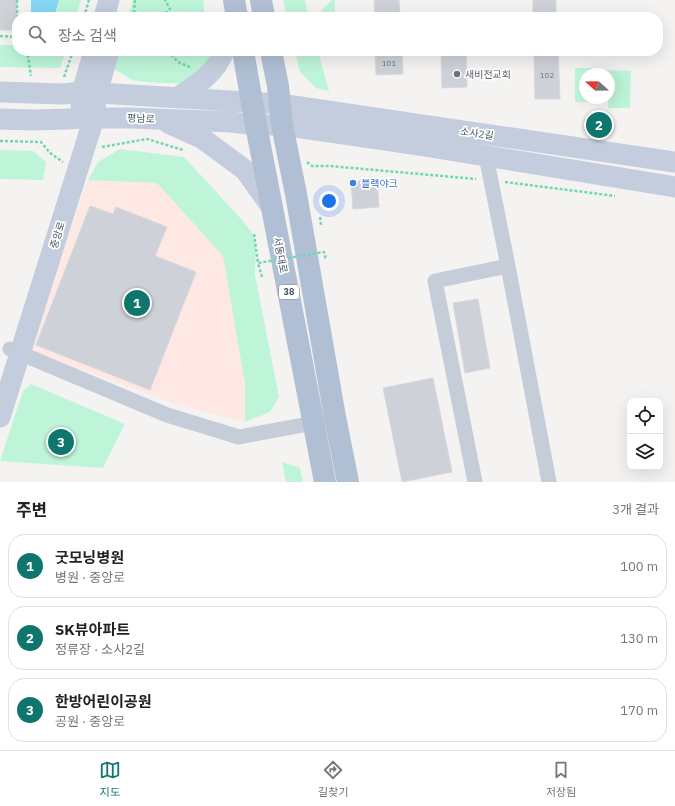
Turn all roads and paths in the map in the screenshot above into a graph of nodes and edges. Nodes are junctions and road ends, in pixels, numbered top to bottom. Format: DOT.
graph roads {
  1 [pos="17,0"];
  2 [pos="89,0"];
  3 [pos="108,0"];
  4 [pos="122,0"];
  5 [pos="135,0"];
  6 [pos="165,0"];
  7 [pos="234,0"];
  8 [pos="261,0"];
  9 [pos="17,12"];
  10 [pos="85,12"];
  11 [pos="105,12"];
  12 [pos="119,12"];
  13 [pos="134,12"];
  14 [pos="167,12"];
  15 [pos="236,12"];
  16 [pos="263,12"];
  17 [pos="0,36"];
  18 [pos="12,37"];
  19 [pos="28,56"];
  20 [pos="71,56"];
  21 [pos="94,56"];
  22 [pos="107,56"];
  23 [pos="173,56"];
  24 [pos="222,56"];
  25 [pos="244,56"];
  26 [pos="272,56"];
  27 [pos="196,70"];
  28 [pos="24,76"];
  29 [pos="31,76"];
  30 [pos="38,76"];
  31 [pos="58,77"];
  32 [pos="0,92"];
  33 [pos="90,92"];
  34 [pos="178,97"];
  35 [pos="252,102"];
  36 [pos="281,114"];
  37 [pos="86,118"];
  38 [pos="0,119"];
  39 [pos="159,119"];
  40 [pos="256,125"];
  41 [pos="0,141"];
  42 [pos="100,149"];
  43 [pos="184,151"];
  44 [pos="288,154"];
  45 [pos="486,156"];
  46 [pos="675,162"];
  47 [pos="66,164"];
  48 [pos="491,180"];
  49 [pos="675,187"];
  50 [pos="621,197"];
  51 [pos="272,208"];
  52 [pos="254,234"];
  53 [pos="326,260"];
  54 [pos="258,263"];
  55 [pos="508,266"];
  56 [pos="262,278"];
  57 [pos="14,351"];
  58 [pos="0,381"];
  59 [pos="0,417"];
  60 [pos="314,423"];
  61 [pos="325,482"];
  62 [pos="348,482"];
  63 [pos="475,482"];
  64 [pos="549,482"];
  1 -- 9 [label="path"];
  2 -- 10 [label="path"];
  3 -- 11 [label="main road"];
  4 -- 12 [label="main road"];
  5 -- 13 [label="path"];
  6 -- 14 [label="path"];
  7 -- 15 [label="main road"];
  8 -- 16 [label="main road"];
  17 -- 18 [label="path"];
  19 -- 29 [label="path"];
  20 -- 31 [label="path"];
  21 -- 33 [label="main road, 중앙로"];
  22 -- 33 [label="main road, 중앙로"];
  23 -- 27 [label="path"];
  24 -- 34 [label="main road"];
  25 -- 35 [label="main road, 서동대로 / 38"];
  26 -- 36 [label="main road, 38"];
  28 -- 29 [label="path"];
  29 -- 30 [label="path"];
  32 -- 33 [label="main road"];
  33 -- 34 [label="main road"];
  33 -- 37 [label="main road, 중앙로"];
  34 -- 35 [label="main road"];
  35 -- 36 [label="main road"];
  35 -- 40 [label="main road, 서동대로 / 38"];
  36 -- 40 [label="main road, 평남로"];
  36 -- 44 [label="main road, 38"];
  36 -- 45 [label="main road, 소사2길"];
  36 -- 46 [label="main road, 소사2길"];
  37 -- 38 [label="main road, 평남로"];
  37 -- 39 [label="main road, 평남로"];
  37 -- 47 [label="main road, 중앙로"];
  37 -- 57 [label="main road, 중앙로"];
  39 -- 40 [label="main road, 평남로"];
  39 -- 51 [label="main road"];
  40 -- 51 [label="main road, 서동대로 / 38"];
  41 -- 47 [label="path"];
  42 -- 43 [label="path"];
  44 -- 48 [label="path"];
  44 -- 62 [label="main road, 38"];
  45 -- 48 [label="street"];
  45 -- 49 [label="main road, 소사2길"];
  47 -- 57 [label="main road, 중앙로"];
  48 -- 50 [label="path"];
  48 -- 55 [label="street"];
  51 -- 60 [label="main road, 서동대로 / 38"];
  52 -- 54 [label="path"];
  53 -- 54 [label="path, bridge"];
  54 -- 56 [label="path, bridge"];
  55 -- 63 [label="street"];
  55 -- 64 [label="street"];
  57 -- 58 [label="main road, 중앙로"];
  57 -- 59 [label="main road, 중앙로"];
  57 -- 60 [label="street"];
  60 -- 61 [label="main road, 서동대로 / 38"];
}
